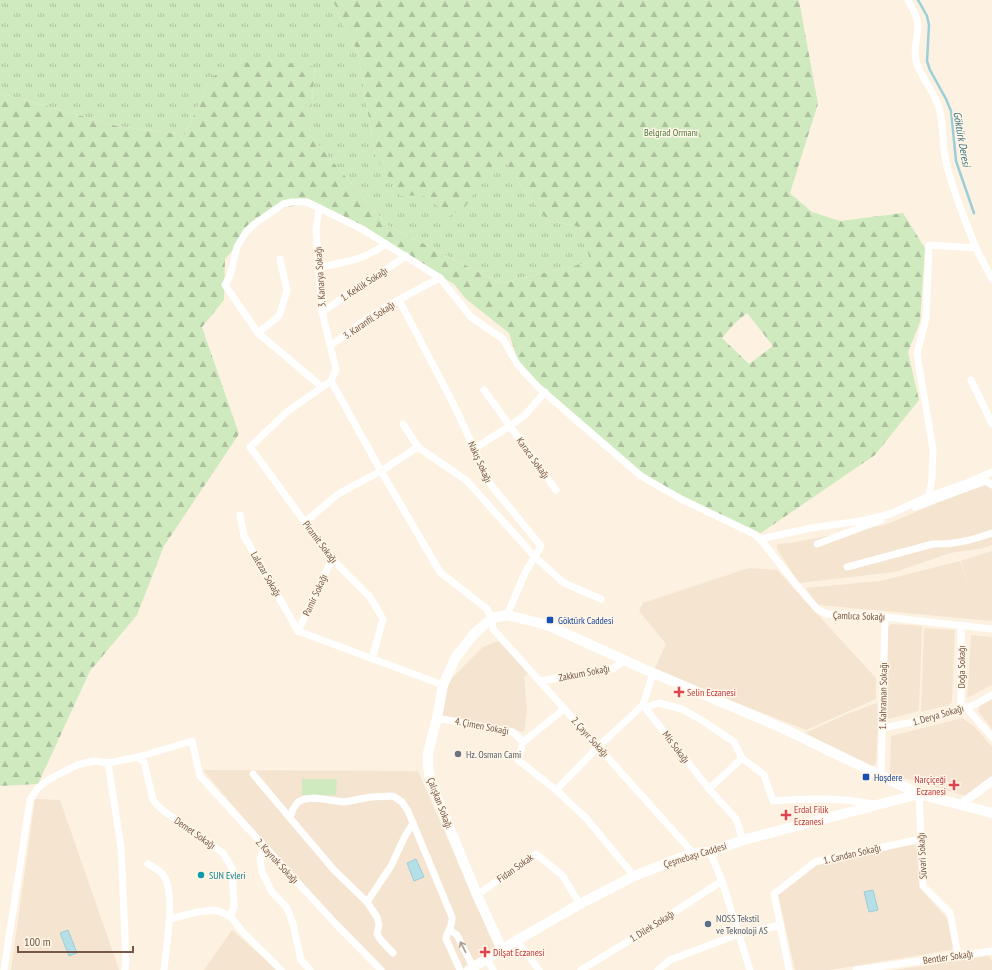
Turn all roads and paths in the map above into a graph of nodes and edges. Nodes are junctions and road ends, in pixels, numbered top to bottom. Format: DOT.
graph roads {
  1 [pos="908,0"];
  2 [pos="319,208"];
  3 [pos="386,244"];
  4 [pos="976,248"];
  5 [pos="406,256"];
  6 [pos="280,259"];
  7 [pos="320,267"];
  8 [pos="440,278"];
  9 [pos="992,279"];
  10 [pos="399,300"];
  11 [pos="322,312"];
  12 [pos="258,333"];
  13 [pos="330,345"];
  14 [pos="971,380"];
  15 [pos="332,381"];
  16 [pos="322,388"];
  17 [pos="484,390"];
  18 [pos="545,392"];
  19 [pos="403,424"];
  20 [pos="992,424"];
  21 [pos="510,426"];
  22 [pos="418,447"];
  23 [pos="475,448"];
  24 [pos="381,471"];
  25 [pos="992,472"];
  26 [pos="992,485"];
  27 [pos="556,490"];
  28 [pos="929,496"];
  29 [pos="240,515"];
  30 [pos="305,522"];
  31 [pos="992,533"];
  32 [pos="760,539"];
  33 [pos="817,544"];
  34 [pos="535,557"];
  35 [pos="332,559"];
  36 [pos="847,567"];
  37 [pos="601,599"];
  38 [pos="507,615"];
  39 [pos="885,616"];
  40 [pos="492,618"];
  41 [pos="961,625"];
  42 [pos="992,628"];
  43 [pos="298,631"];
  44 [pos="372,659"];
  45 [pos="626,660"];
  46 [pos="653,673"];
  47 [pos="541,681"];
  48 [pos="443,685"];
  49 [pos="992,694"];
  50 [pos="644,706"];
  51 [pos="963,708"];
  52 [pos="564,709"];
  53 [pos="437,718"];
  54 [pos="882,728"];
  55 [pos="992,737"];
  56 [pos="523,742"];
  57 [pos="599,746"];
  58 [pos="138,757"];
  59 [pos="742,758"];
  60 [pos="108,763"];
  61 [pos="253,774"];
  62 [pos="881,776"];
  63 [pos="992,781"];
  64 [pos="708,789"];
  65 [pos="556,790"];
  66 [pos="919,794"];
  67 [pos="878,805"];
  68 [pos="960,805"];
  69 [pos="992,813"];
  70 [pos="290,818"];
  71 [pos="413,823"];
  72 [pos="921,839"];
  73 [pos="743,840"];
  74 [pos="265,847"];
  75 [pos="710,852"];
  76 [pos="694,853"];
  77 [pos="148,864"];
  78 [pos="634,876"];
  79 [pos="722,881"];
  80 [pos="477,895"];
  81 [pos="367,902"];
  82 [pos="580,904"];
  83 [pos="230,916"];
  84 [pos="170,919"];
  85 [pos="781,925"];
  86 [pos="450,930"];
  87 [pos="738,934"];
  88 [pos="517,940"];
  89 [pos="502,949"];
  90 [pos="992,951"];
  91 [pos="393,953"];
  92 [pos="958,955"];
  93 [pos="488,959"];
  94 [pos="471,969"];
  95 [pos="4,970"];
  96 [pos="125,970"];
  97 [pos="164,970"];
  98 [pos="281,970"];
  99 [pos="310,970"];
  100 [pos="381,970"];
  101 [pos="460,970"];
  102 [pos="493,970"];
  103 [pos="539,970"];
  104 [pos="581,970"];
  105 [pos="658,970"];
  106 [pos="749,970"];
  107 [pos="788,970"];
  108 [pos="856,970"];
  1 -- 4 [label="street"];
  2 -- 3 [label="street"];
  2 -- 7 [label="street, 3. Kanarya Sokağı"];
  2 -- 12 [label="street"];
  3 -- 5 [label="street"];
  3 -- 7 [label="street"];
  4 -- 9 [label="street"];
  4 -- 28 [label="street"];
  5 -- 8 [label="street"];
  5 -- 11 [label="street, 1. Keklik Sokağı"];
  6 -- 12 [label="street"];
  7 -- 11 [label="street, 3. Kanarya Sokağı"];
  8 -- 10 [label="street, 3. Karanfil Sokağı"];
  8 -- 18 [label="street"];
  10 -- 13 [label="street, 3. Karanfil Sokağı"];
  10 -- 23 [label="street, Nakış Sokağı"];
  11 -- 13 [label="street, 3. Kanarya Sokağı"];
  12 -- 16 [label="street"];
  13 -- 15 [label="street"];
  14 -- 20 [label="street"];
  15 -- 16 [label="street"];
  15 -- 24 [label="street"];
  16 -- 30 [label="street, Piramit Sokağı"];
  17 -- 21 [label="street, Karaca Sokağı"];
  18 -- 21 [label="street"];
  18 -- 32 [label="street"];
  19 -- 22 [label="street"];
  21 -- 23 [label="street"];
  21 -- 27 [label="street, Karaca Sokağı"];
  22 -- 24 [label="street"];
  22 -- 34 [label="street"];
  23 -- 34 [label="street, Nakış Sokağı"];
  24 -- 30 [label="street"];
  24 -- 40 [label="street"];
  25 -- 28 [label="street"];
  26 -- 33 [label="street"];
  28 -- 32 [label="street"];
  29 -- 43 [label="street, Lalezar Sokağı"];
  30 -- 35 [label="street, Piramit Sokağı"];
  31 -- 36 [label="street"];
  32 -- 39 [label="street, Çamlıca Sokağı"];
  34 -- 37 [label="street"];
  34 -- 38 [label="street, Nakış Sokağı"];
  35 -- 43 [label="street, Pamir Sokağı"];
  35 -- 44 [label="street, Piramit Sokağı"];
  38 -- 40 [label="main road"];
  38 -- 45 [label="main road"];
  39 -- 41 [label="street, Çamlıca Sokağı"];
  39 -- 54 [label="street, 1. Kahraman Sokağı"];
  40 -- 47 [label="street, 2. Çayır Sokağı"];
  40 -- 48 [label="main road, Çalışkan Sokağı"];
  41 -- 42 [label="street, Çamlıca Sokağı"];
  41 -- 51 [label="street, Doğa Sokağı"];
  43 -- 44 [label="street"];
  44 -- 48 [label="street"];
  45 -- 46 [label="main road"];
  45 -- 47 [label="street, Zakkum Sokağı"];
  46 -- 50 [label="street"];
  46 -- 62 [label="main road"];
  47 -- 52 [label="street, 2. Çayır Sokağı"];
  48 -- 53 [label="main road, Çalışkan Sokağı"];
  49 -- 51 [label="street, 1. Derya Sokağı"];
  50 -- 57 [label="street"];
  50 -- 59 [label="street"];
  50 -- 64 [label="street, Mis Sokağı"];
  51 -- 54 [label="street, 1. Derya Sokağı"];
  51 -- 55 [label="street"];
  52 -- 56 [label="street"];
  52 -- 57 [label="street, 2. Çayır Sokağı"];
  53 -- 56 [label="street, 4. Çimen Sokağı"];
  53 -- 80 [label="main road, Çalışkan Sokağı"];
  54 -- 62 [label="street, 1. Kahraman Sokağı"];
  56 -- 65 [label="street"];
  57 -- 65 [label="street"];
  57 -- 76 [label="street, 2. Çayır Sokağı"];
  58 -- 60 [label="street"];
  58 -- 74 [label="street, 2. Kaynak Sokağı"];
  58 -- 83 [label="street, Demet Sokağı"];
  59 -- 64 [label="street"];
  59 -- 67 [label="street"];
  60 -- 95 [label="street"];
  60 -- 96 [label="street"];
  61 -- 70 [label="street"];
  62 -- 66 [label="main road"];
  63 -- 68 [label="street"];
  64 -- 73 [label="street, Mis Sokağı"];
  65 -- 78 [label="street"];
  66 -- 67 [label="main road, Çeşmebaşı Caddesi"];
  66 -- 68 [label="main road"];
  66 -- 72 [label="street, Süvari Sokağı"];
  67 -- 73 [label="main road, Çeşmebaşı Caddesi"];
  68 -- 69 [label="main road"];
  70 -- 71 [label="street"];
  70 -- 81 [label="street"];
  71 -- 81 [label="street"];
  71 -- 86 [label="street"];
  72 -- 85 [label="street, 1. Candan Sokağı"];
  72 -- 92 [label="street, Süvari Sokağı"];
  73 -- 75 [label="main road, Çeşmebaşı Caddesi"];
  74 -- 99 [label="street"];
  74 -- 100 [label="street, 2. Kaynak Sokağı"];
  75 -- 76 [label="main road, Çeşmebaşı Caddesi"];
  75 -- 79 [label="street"];
  76 -- 78 [label="main road, Çeşmebaşı Caddesi"];
  77 -- 84 [label="street"];
  78 -- 82 [label="main road, Çeşmebaşı Caddesi"];
  79 -- 87 [label="street"];
  79 -- 104 [label="street, 1. Dilek Sokağı"];
  80 -- 82 [label="street, Fidan Sokak"];
  80 -- 89 [label="main road, Çalışkan Sokağı"];
  81 -- 91 [label="street"];
  82 -- 88 [label="main road, Çeşmebaşı Caddesi"];
  83 -- 84 [label="street"];
  83 -- 98 [label="street"];
  84 -- 97 [label="street"];
  85 -- 87 [label="street"];
  85 -- 107 [label="street, 1. Candan Sokağı"];
  94 -- 86 [label="street, one-way"];
  86 -- 101 [label="street"];
  87 -- 105 [label="street"];
  87 -- 106 [label="street"];
  88 -- 89 [label="main road, Çeşmebaşı Caddesi"];
  88 -- 103 [label="street"];
  89 -- 93 [label="main road, Çeşmebaşı Caddesi"];
  90 -- 92 [label="street, Bentler Sokağı"];
  92 -- 108 [label="street, Bentler Sokağı"];
  93 -- 94 [label="main road, Çeşmebaşı Caddesi"];
  93 -- 102 [label="street"];
}
